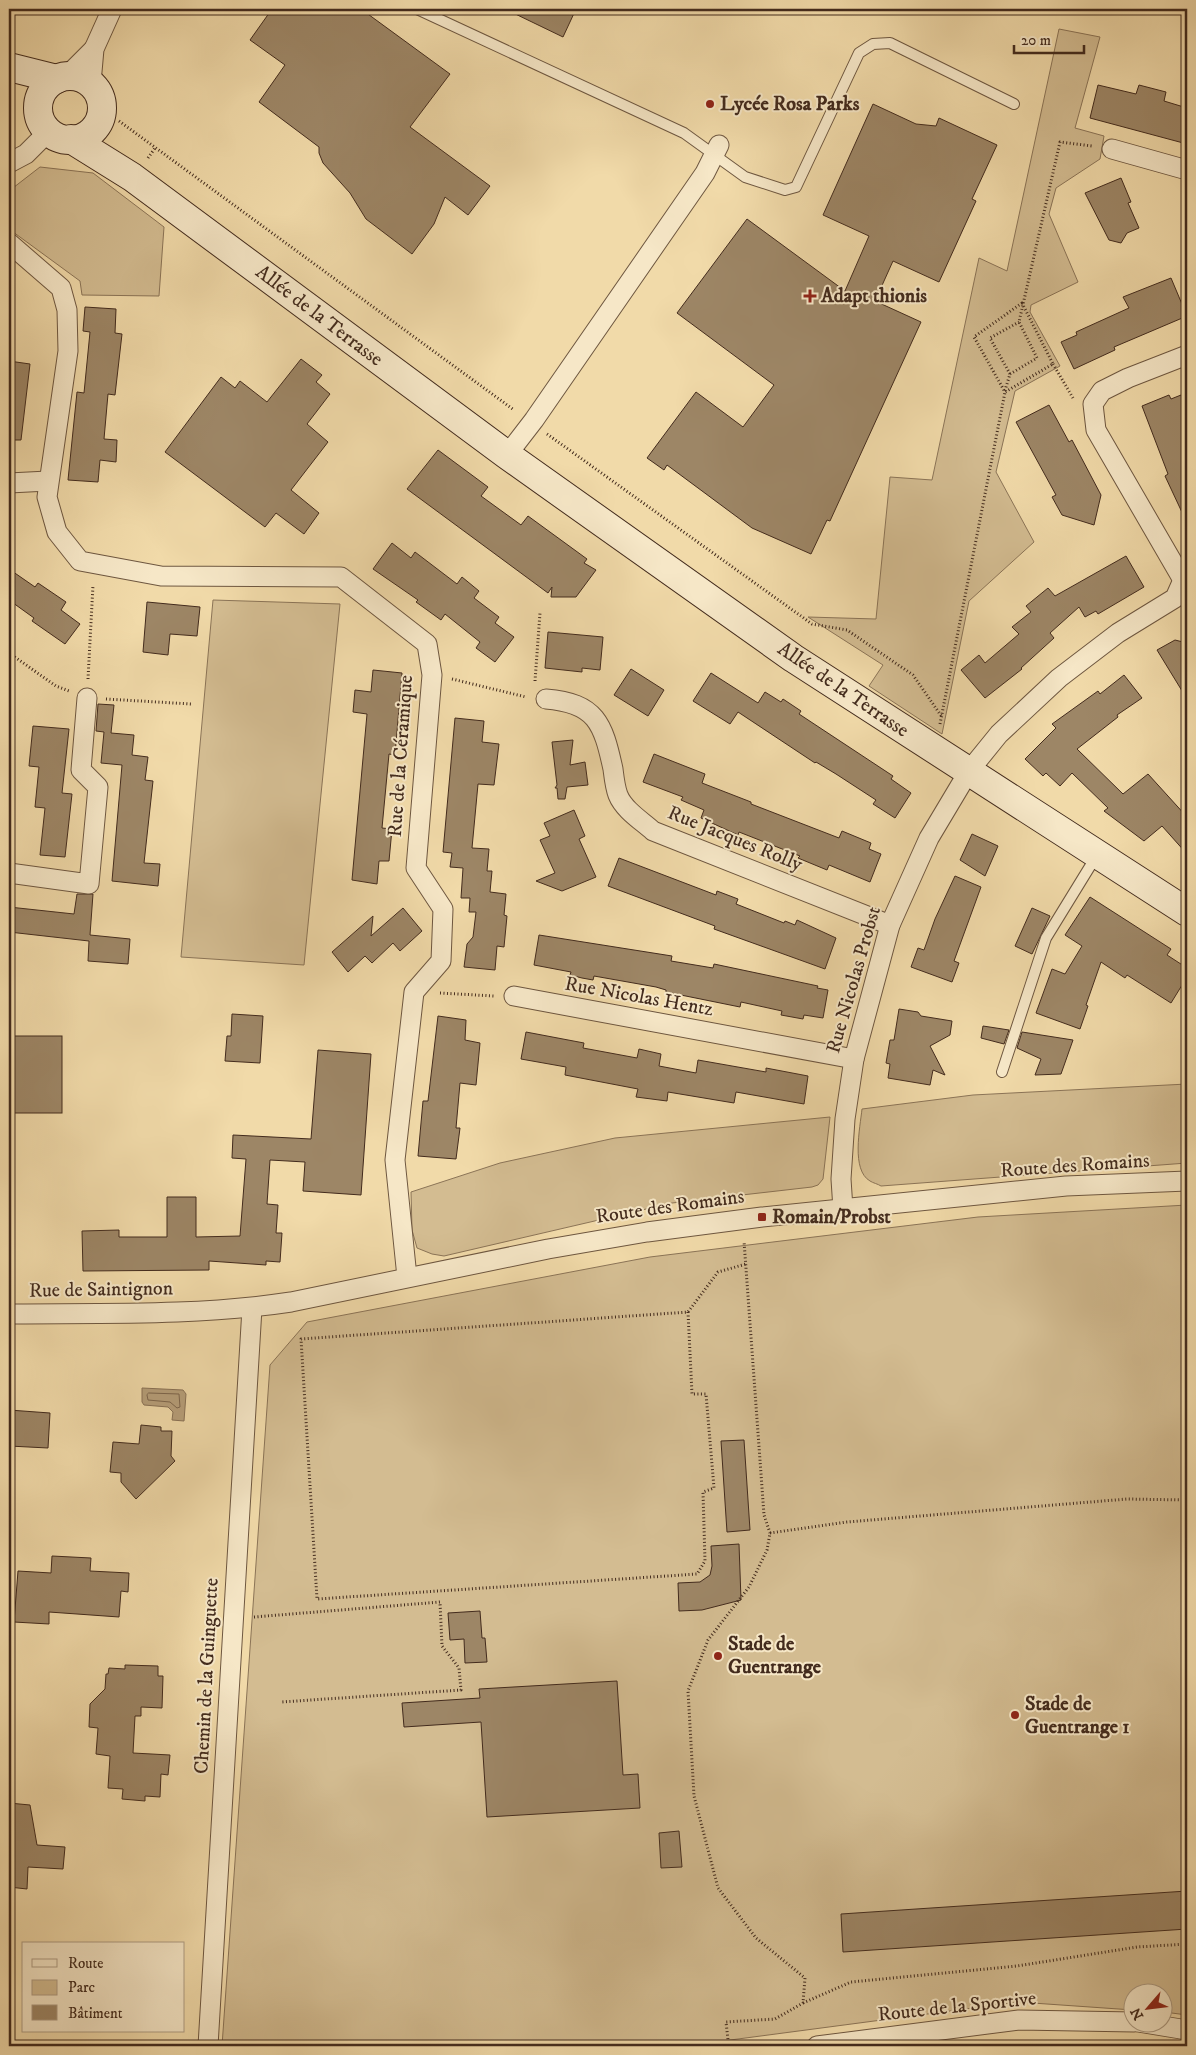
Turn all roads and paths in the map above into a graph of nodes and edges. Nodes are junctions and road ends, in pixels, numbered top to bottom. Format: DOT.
graph roads {
  1 [pos="112,9"];
  2 [pos="418,9"];
  3 [pos="9,66"];
  4 [pos="9,79"];
  5 [pos="72,80"];
  6 [pos="1014,104"];
  7 [pos="102,112"];
  8 [pos="53,126"];
  9 [pos="156,148"];
  10 [pos="1112,149"];
  11 [pos="716,150"];
  12 [pos="9,163"];
  13 [pos="139,169"];
  14 [pos="1187,170"];
  15 [pos="9,242"];
  16 [pos="1022,303"];
  17 [pos="1018,322"];
  18 [pos="1187,355"];
  19 [pos="1010,374"];
  20 [pos="1005,392"];
  21 [pos="507,455"];
  22 [pos="48,482"];
  23 [pos="9,483"];
  24 [pos="94,565"];
  25 [pos="1185,583"];
  26 [pos="540,613"];
  27 [pos="432,675"];
  28 [pos="87,698"];
  29 [pos="540,699"];
  30 [pos="939,726"];
  31 [pos="970,771"];
  32 [pos="1098,854"];
  33 [pos="9,873"];
  34 [pos="1187,912"];
  35 [pos="890,925"];
  36 [pos="414,992"];
  37 [pos="514,996"];
  38 [pos="854,1059"];
  39 [pos="1002,1072"];
  40 [pos="1187,1181"];
  41 [pos="843,1209"];
  42 [pos="744,1240"];
  43 [pos="746,1264"];
  44 [pos="407,1277"];
  45 [pos="252,1308"];
  46 [pos="194,1311"];
  47 [pos="688,1312"];
  48 [pos="9,1314"];
  49 [pos="1187,1500"];
  50 [pos="770,1533"];
  51 [pos="234,1618"];
  52 [pos="281,1702"];
  53 [pos="1187,1944"];
  54 [pos="803,2003"];
  55 [pos="1124,2022"];
  56 [pos="1174,2028"];
  57 [pos="1187,2030"];
  58 [pos="208,2046"];
  59 [pos="726,2046"];
  60 [pos="817,2046"];
  1 -- 5 [label="street"];
  2 -- 11 [label="lane"];
  3 -- 5 [label="street"];
  4 -- 8 [label="street, Allée de la Terrasse"];
  5 -- 7 [label="street"];
  5 -- 8 [label="street"];
  6 -- 11 [label="lane"];
  7 -- 8 [label="street"];
  7 -- 13 [label="street, Allée de la Terrasse"];
  8 -- 12 [label="street"];
  8 -- 13 [label="street, Allée de la Terrasse"];
  9 -- 13 [label="path"];
  10 -- 14 [label="street"];
  10 -- 16 [label="path"];
  11 -- 21 [label="street"];
  13 -- 21 [label="street, Allée de la Terrasse"];
  15 -- 22 [label="street, Rue de la Céramique"];
  16 -- 17 [label="path"];
  16 -- 20 [label="path"];
  16 -- 20 [label="path"];
  17 -- 19 [label="path"];
  17 -- 19 [label="path"];
  18 -- 25 [label="street"];
  19 -- 20 [label="path"];
  20 -- 30 [label="path"];
  21 -- 31 [label="street, Allée de la Terrasse"];
  22 -- 23 [label="street"];
  22 -- 24 [label="street, Rue de la Céramique"];
  24 -- 27 [label="street, Rue de la Céramique"];
  24 -- 28 [label="path"];
  25 -- 31 [label="street, Rue Nicolas Probst"];
  26 -- 29 [label="path"];
  27 -- 29 [label="path"];
  27 -- 36 [label="street, Rue de la Céramique"];
  28 -- 33 [label="street"];
  29 -- 35 [label="street, Rue Jacques Rolly"];
  31 -- 32 [label="street, Allée de la Terrasse"];
  31 -- 35 [label="street, Rue Nicolas Probst"];
  32 -- 34 [label="street, Allée de la Terrasse"];
  32 -- 39 [label="lane"];
  35 -- 38 [label="street, Rue Nicolas Probst"];
  36 -- 37 [label="path"];
  36 -- 44 [label="street"];
  37 -- 38 [label="street, Rue Nicolas Hentz"];
  38 -- 41 [label="street, Rue Nicolas Probst"];
  40 -- 41 [label="street, Route des Romains"];
  41 -- 44 [label="street, Route des Romains"];
  42 -- 43 [label="path"];
  43 -- 47 [label="path"];
  43 -- 50 [label="path"];
  44 -- 45 [label="street, Route des Romains"];
  45 -- 46 [label="street, Route des Romains"];
  45 -- 51 [label="street, Chemin de la Guinguette"];
  46 -- 48 [label="street, Rue de Saintignon"];
  47 -- 47 [label="path"];
  49 -- 50 [label="path"];
  50 -- 54 [label="path"];
  51 -- 52 [label="path"];
  51 -- 58 [label="street, Chemin de la Guinguette"];
  53 -- 54 [label="path"];
  54 -- 59 [label="path"];
  55 -- 60 [label="street, Route de la Sportive"];
  56 -- 57 [label="street"];
}
